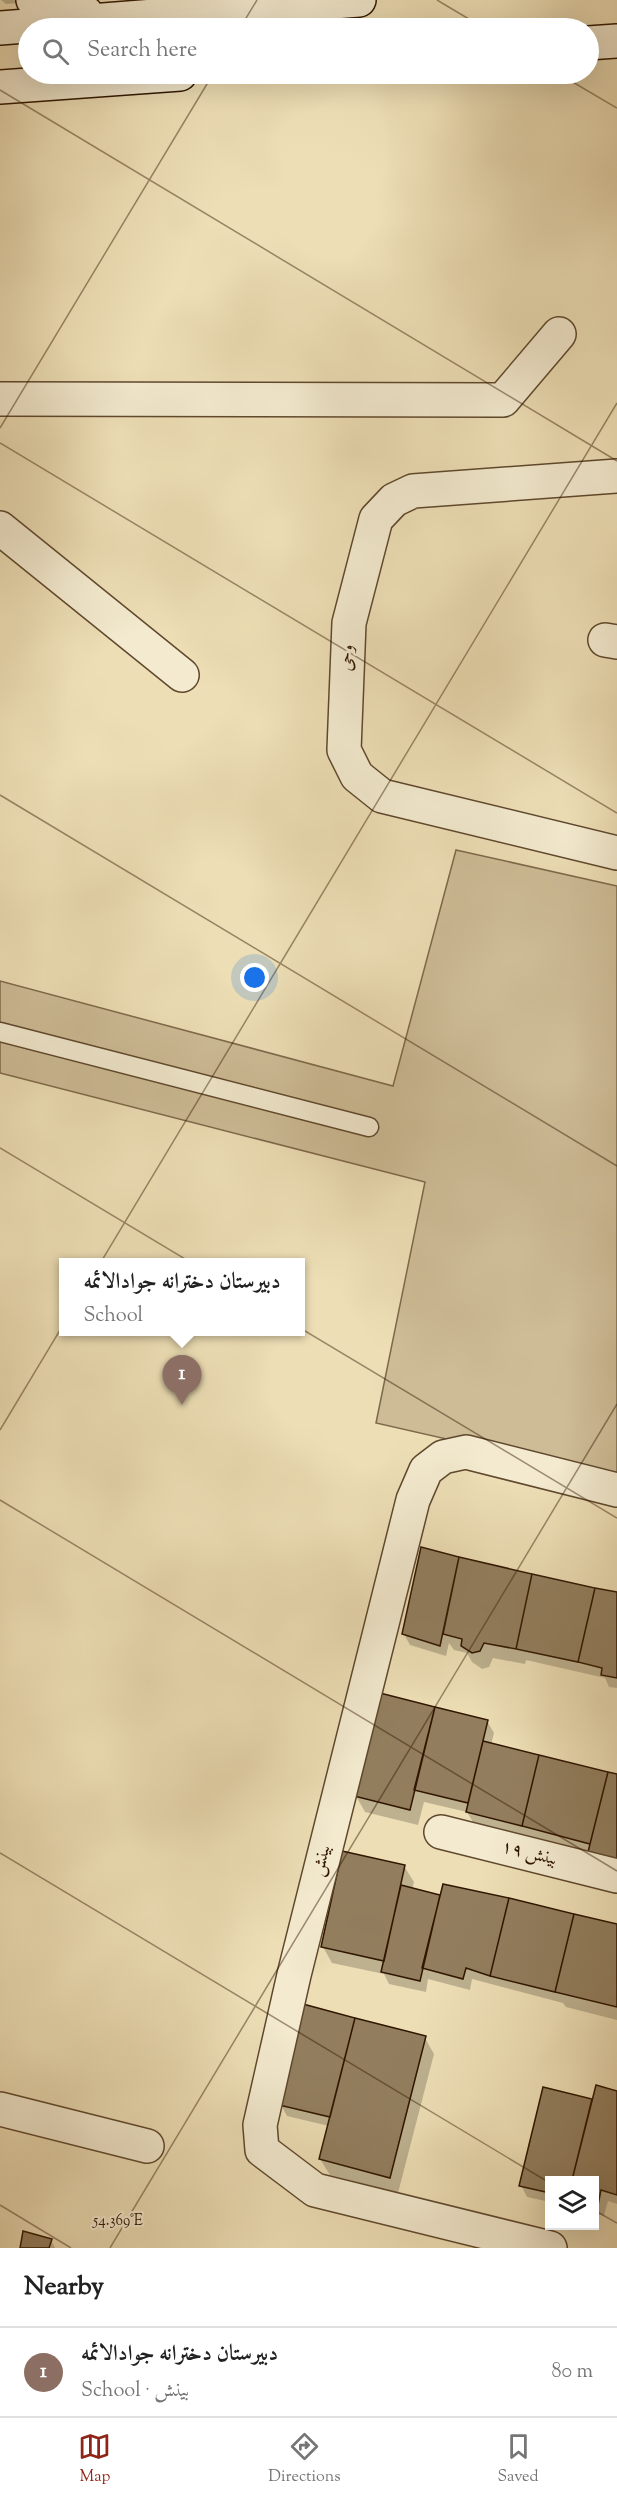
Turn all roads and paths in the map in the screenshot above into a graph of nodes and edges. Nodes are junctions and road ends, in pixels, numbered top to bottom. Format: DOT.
graph roads {
  1 [pos="33,0"];
  2 [pos="359,0"];
  3 [pos="106,18"];
  4 [pos="138,18"];
  5 [pos="18,27"];
  6 [pos="0,28"];
  7 [pos="617,41"];
  8 [pos="599,43"];
  9 [pos="42,84"];
  10 [pos="0,87"];
  11 [pos="559,334"];
  12 [pos="0,399"];
  13 [pos="617,476"];
  14 [pos="0,528"];
  15 [pos="182,675"];
  16 [pos="617,853"];
  17 [pos="0,1032"];
  18 [pos="369,1127"];
  19 [pos="617,1490"];
  20 [pos="441,1832"];
  21 [pos="617,1876"];
  22 [pos="0,2109"];
  23 [pos="147,2146"];
  24 [pos="512,2244"];
  25 [pos="550,2248"];
  1 -- 3 [label="street"];
  2 -- 4 [label="street"];
  5 -- 6 [label="street"];
  7 -- 8 [label="street"];
  9 -- 10 [label="street"];
  11 -- 12 [label="street"];
  13 -- 16 [label="street, وحی"];
  14 -- 15 [label="street"];
  17 -- 18 [label="lane"];
  19 -- 24 [label="street, بینش"];
  20 -- 21 [label="street, بینش ۱۹"];
  22 -- 23 [label="street"];
  24 -- 25 [label="street, بینش"];
}
